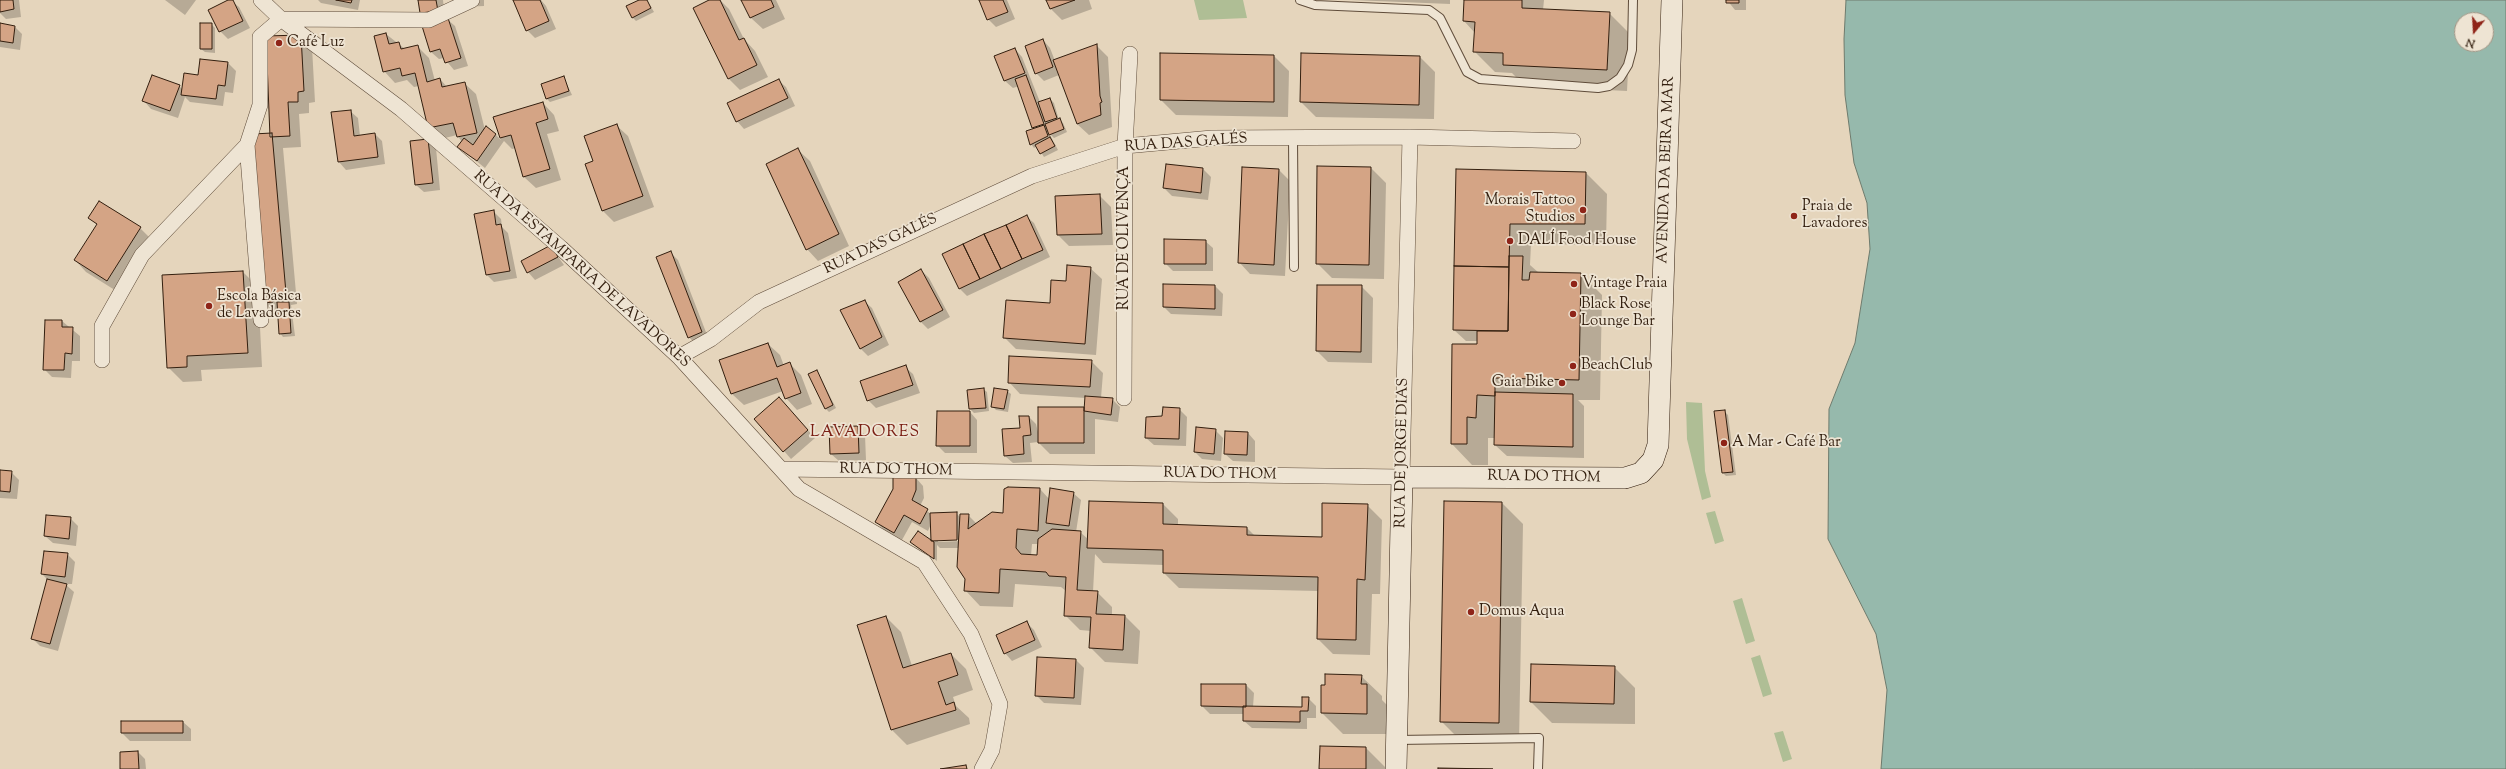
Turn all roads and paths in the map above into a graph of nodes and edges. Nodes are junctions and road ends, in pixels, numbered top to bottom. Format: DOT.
graph roads {
  1 [pos="261,0"];
  2 [pos="472,0"];
  3 [pos="1300,0"];
  4 [pos="1633,0"];
  5 [pos="1672,0"];
  6 [pos="281,19"];
  7 [pos="1130,54"];
  8 [pos="1410,137"];
  9 [pos="1293,138"];
  10 [pos="1573,141"];
  11 [pos="247,145"];
  12 [pos="1124,146"];
  13 [pos="1294,267"];
  14 [pos="261,320"];
  15 [pos="679,357"];
  16 [pos="102,360"];
  17 [pos="1124,398"];
  18 [pos="1653,460"];
  19 [pos="781,469"];
  20 [pos="1402,477"];
  21 [pos="1396,740"];
  22 [pos="982,769"];
  23 [pos="1396,769"];
  24 [pos="1538,769"];
  1 -- 6 [label="street, RUA DA ESTAMPARIA DE LAVADORES"];
  2 -- 6 [label="street"];
  3 -- 4 [label="lane"];
  5 -- 18 [label="main road, AVENIDA DA BEIRA MAR"];
  6 -- 11 [label="street"];
  6 -- 15 [label="street, RUA DA ESTAMPARIA DE LAVADORES"];
  7 -- 12 [label="street, RUA DE OLIVENÇA"];
  8 -- 9 [label="street, RUA DAS GALÉS"];
  8 -- 10 [label="street, RUA DAS GALÉS"];
  8 -- 20 [label="street, RUA DE JORGE DIAS"];
  9 -- 12 [label="street, RUA DAS GALÉS"];
  9 -- 13 [label="lane"];
  11 -- 14 [label="street"];
  11 -- 16 [label="street"];
  12 -- 15 [label="street, RUA DAS GALÉS"];
  12 -- 17 [label="street, RUA DE OLIVENÇA"];
  15 -- 19 [label="street, RUA DA ESTAMPARIA DE LAVADORES"];
  18 -- 20 [label="main road, RUA DO THOM"];
  19 -- 20 [label="street, RUA DO THOM"];
  19 -- 22 [label="street, RUA DA ESTAMPARIA DE LAVADORES"];
  20 -- 21 [label="main road, RUA DE JORGE DIAS"];
  21 -- 23 [label="main road, RUA DE JORGE DIAS"];
  21 -- 24 [label="lane"];
}
